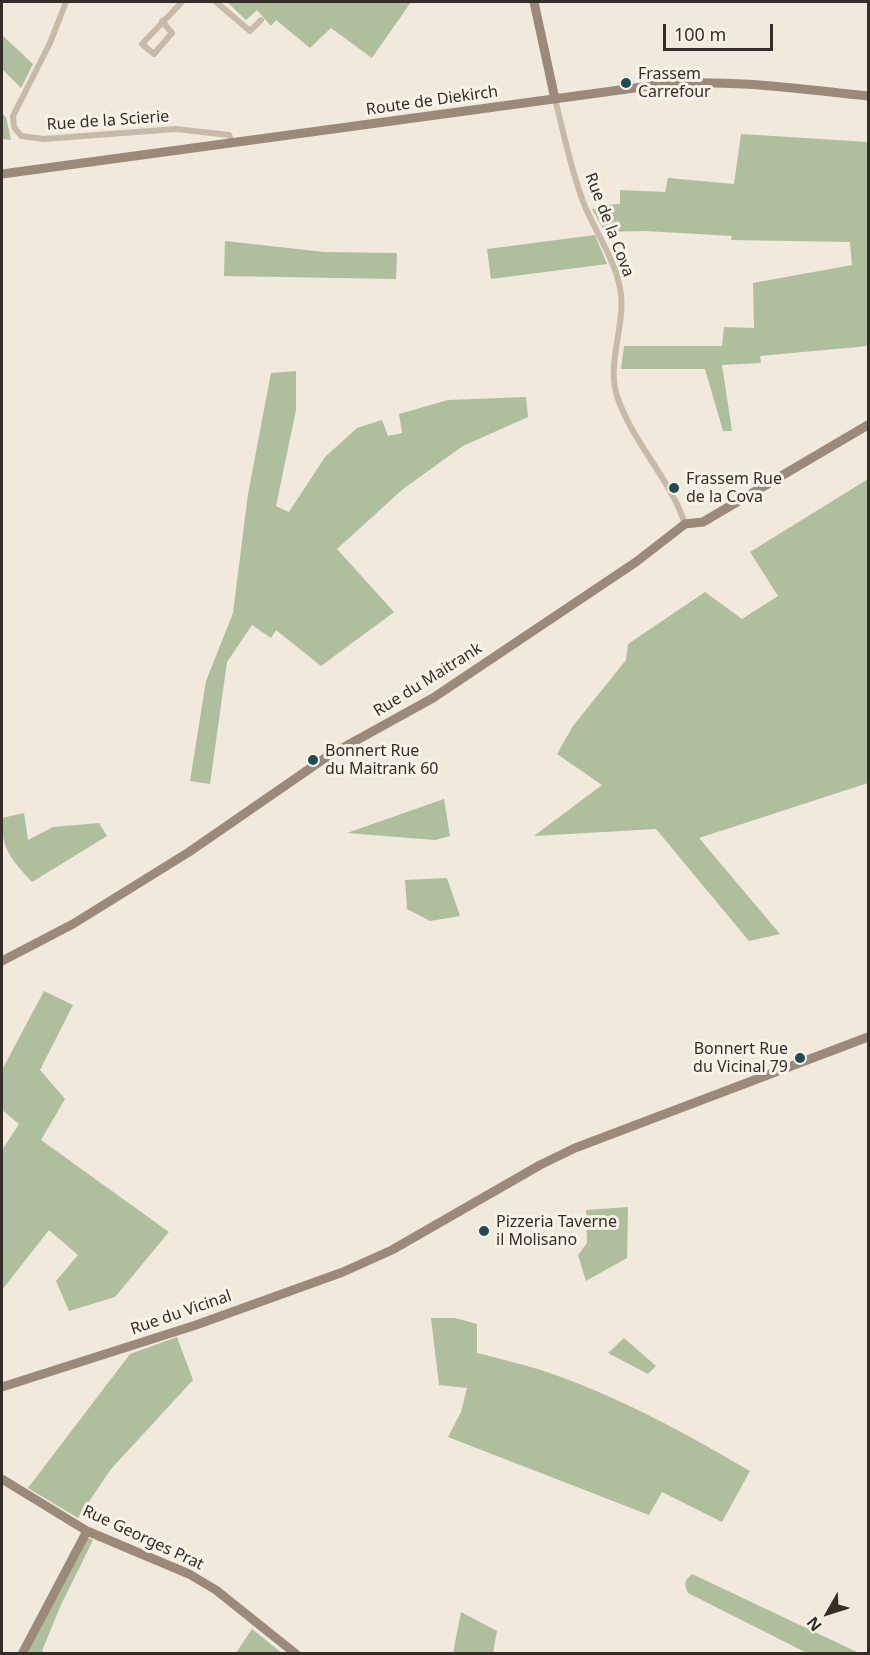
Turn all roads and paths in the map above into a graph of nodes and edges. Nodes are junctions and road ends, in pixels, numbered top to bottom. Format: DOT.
graph roads {
  1 [pos="66,2"];
  2 [pos="182,2"];
  3 [pos="216,2"];
  4 [pos="534,2"];
  5 [pos="261,20"];
  6 [pos="162,21"];
  7 [pos="868,96"];
  8 [pos="555,99"];
  9 [pos="233,143"];
  10 [pos="2,174"];
  11 [pos="868,425"];
  12 [pos="685,524"];
  13 [pos="2,961"];
  14 [pos="868,1038"];
  15 [pos="2,1388"];
  16 [pos="2,1479"];
  17 [pos="87,1531"];
  18 [pos="22,1653"];
  19 [pos="296,1653"];
  1 -- 9 [label="street, Rue de la Scierie"];
  2 -- 6 [label="street"];
  3 -- 5 [label="street"];
  4 -- 8 [label="street"];
  6 -- 6 [label="street"];
  7 -- 8 [label="street, Route de Diekirch"];
  8 -- 9 [label="street, Route de Diekirch"];
  8 -- 12 [label="street, Rue de la Cova"];
  9 -- 10 [label="street, Route de Diekirch"];
  11 -- 12 [label="street, Rue du Maitrank"];
  12 -- 13 [label="street, Rue du Maitrank"];
  14 -- 15 [label="street, Rue du Vicinal"];
  16 -- 17 [label="street, Rue Georges Prat"];
  17 -- 18 [label="street"];
  17 -- 19 [label="street, Rue Georges Prat"];
}
